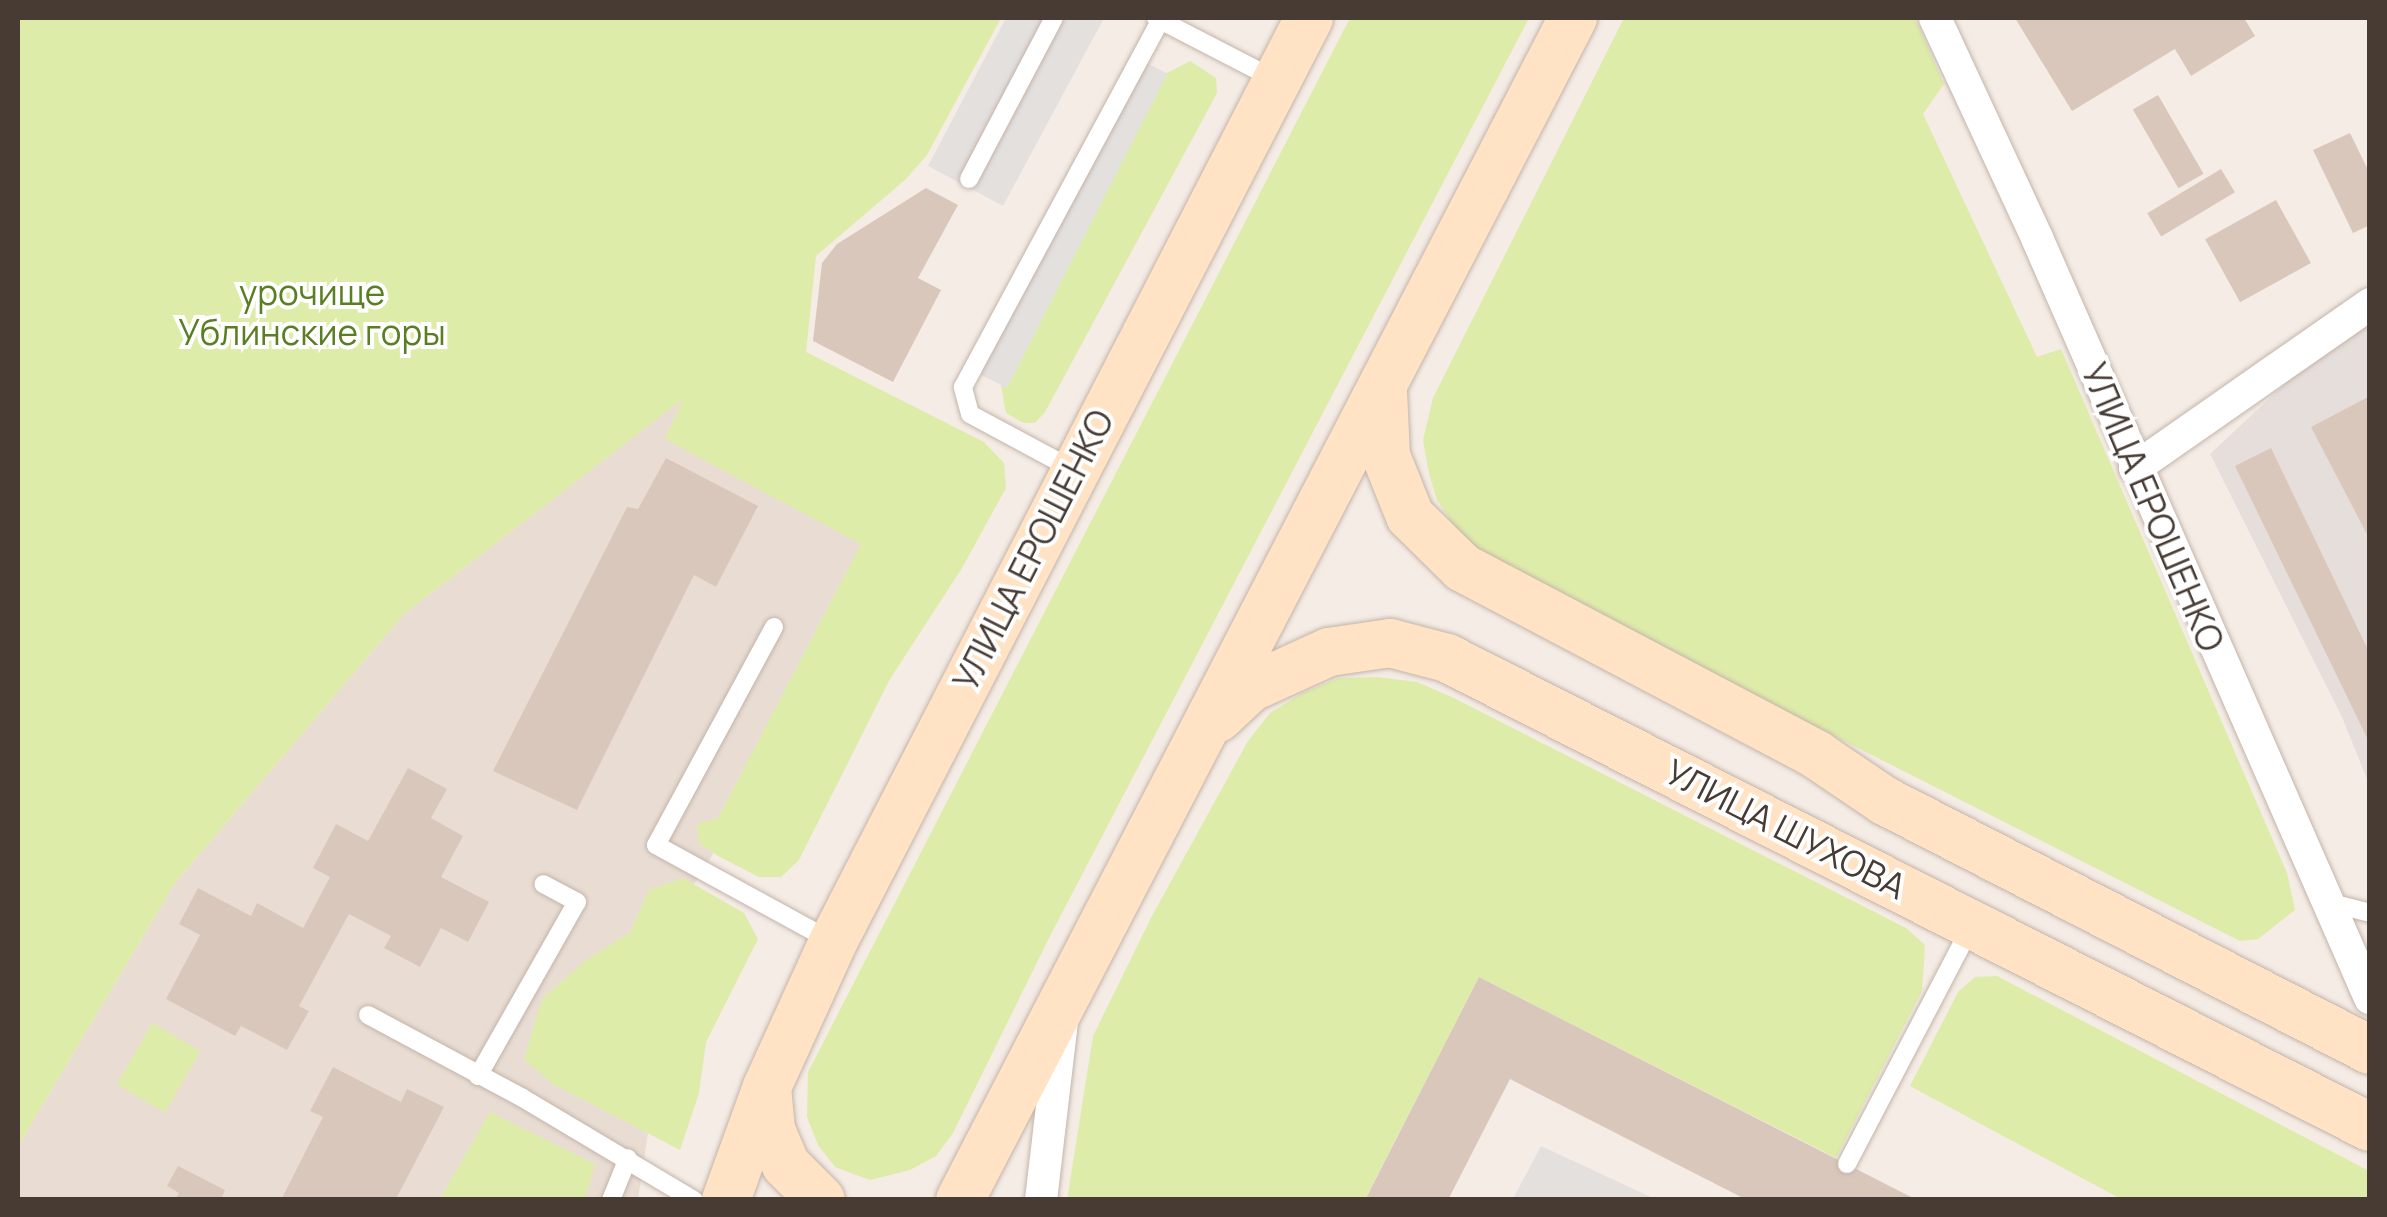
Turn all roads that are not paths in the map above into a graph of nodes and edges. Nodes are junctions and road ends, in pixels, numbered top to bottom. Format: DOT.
graph roads {
  1 [pos="1054,18"];
  2 [pos="1309,18"];
  3 [pos="1573,18"];
  4 [pos="1935,18"];
  5 [pos="1158,19"];
  6 [pos="1277,80"];
  7 [pos="969,179"];
  8 [pos="2370,304"];
  9 [pos="1383,388"];
  10 [pos="2135,468"];
  11 [pos="1074,470"];
  12 [pos="774,627"];
  13 [pos="1200,734"];
  14 [pos="543,884"];
  15 [pos="2326,902"];
  16 [pos="2370,914"];
  17 [pos="1972,925"];
  18 [pos="833,942"];
  19 [pos="1066,989"];
  20 [pos="2370,998"];
  21 [pos="368,1015"];
  22 [pos="2370,1050"];
  23 [pos="478,1076"];
  24 [pos="767,1087"];
  25 [pos="2370,1127"];
  26 [pos="628,1158"];
  27 [pos="1847,1164"];
  28 [pos="969,1180"];
  29 [pos="611,1200"];
  30 [pos="694,1200"];
  31 [pos="726,1200"];
  32 [pos="821,1200"];
  33 [pos="933,1200"];
  34 [pos="1041,1200"];
  1 -- 7 [label="lane"];
  2 -- 6 [label="main road, УЛИЦА ЕРОШЕНКО"];
  3 -- 9 [label="main road"];
  4 -- 10 [label="street, УЛИЦА ЕРОШЕНКО"];
  5 -- 6 [label="lane"];
  5 -- 11 [label="lane"];
  6 -- 11 [label="main road, УЛИЦА ЕРОШЕНКО"];
  8 -- 10 [label="street"];
  9 -- 13 [label="main road"];
  9 -- 22 [label="main road, УЛИЦА ШУХОВА"];
  10 -- 15 [label="street, УЛИЦА ЕРОШЕНКО"];
  11 -- 18 [label="main road, УЛИЦА ЕРОШЕНКО"];
  12 -- 18 [label="lane"];
  13 -- 17 [label="main road, УЛИЦА ШУХОВА"];
  13 -- 19 [label="main road"];
  14 -- 23 [label="lane"];
  15 -- 16 [label="lane"];
  15 -- 20 [label="street, УЛИЦА ЕРОШЕНКО"];
  17 -- 25 [label="main road, УЛИЦА ШУХОВА"];
  17 -- 27 [label="lane"];
  18 -- 24 [label="main road, УЛИЦА ЕРОШЕНКО"];
  19 -- 28 [label="main road"];
  19 -- 34 [label="street"];
  21 -- 23 [label="lane"];
  23 -- 26 [label="lane"];
  24 -- 31 [label="main road, УЛИЦА ЕРОШЕНКО"];
  24 -- 32 [label="main road"];
  26 -- 29 [label="lane"];
  26 -- 30 [label="lane"];
  28 -- 33 [label="main road"];
}
